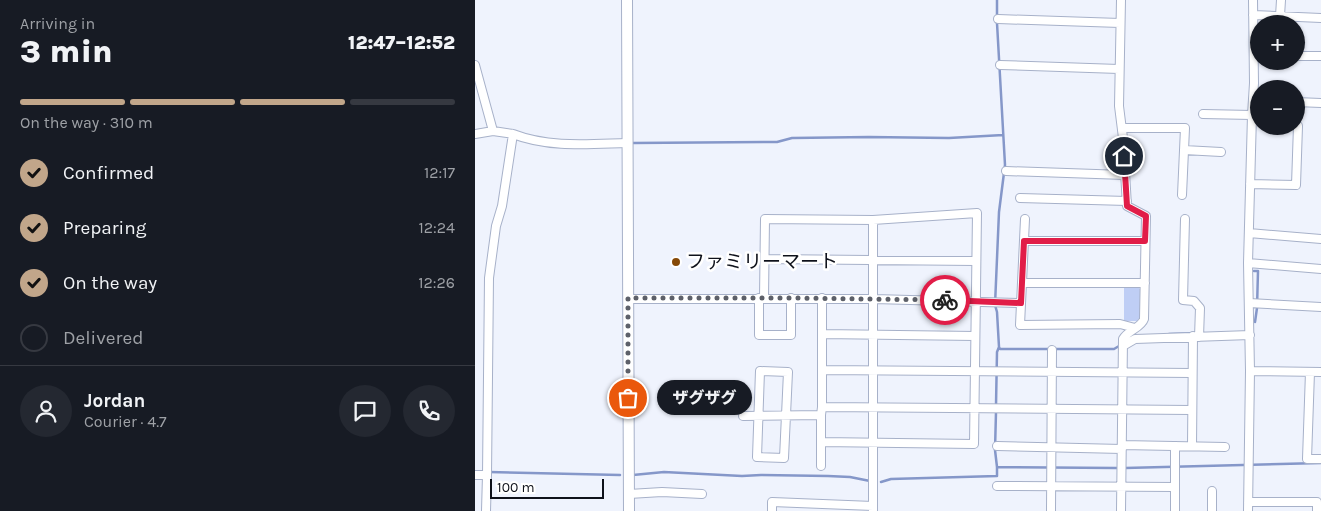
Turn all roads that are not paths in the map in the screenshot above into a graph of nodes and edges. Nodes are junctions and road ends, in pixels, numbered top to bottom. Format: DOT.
graph roads {
  1 [pos="627,0"];
  2 [pos="1121,0"];
  3 [pos="1253,0"];
  4 [pos="1281,0"];
  5 [pos="1253,15"];
  6 [pos="1280,15"];
  7 [pos="1305,17"];
  8 [pos="1321,18"];
  9 [pos="998,19"];
  10 [pos="1120,23"];
  11 [pos="1305,56"];
  12 [pos="1321,56"];
  13 [pos="475,65"];
  14 [pos="1000,66"];
  15 [pos="1119,69"];
  16 [pos="1305,102"];
  17 [pos="1321,103"];
  18 [pos="1203,114"];
  19 [pos="1250,115"];
  20 [pos="1122,128"];
  21 [pos="493,131"];
  22 [pos="475,134"];
  23 [pos="513,134"];
  24 [pos="1251,135"];
  25 [pos="1298,135"];
  26 [pos="627,143"];
  27 [pos="1184,150"];
  28 [pos="1221,152"];
  29 [pos="1006,171"];
  30 [pos="1125,175"];
  31 [pos="1250,184"];
  32 [pos="1182,195"];
  33 [pos="1020,198"];
  34 [pos="1127,201"];
  35 [pos="1025,219"];
  36 [pos="1185,219"];
  37 [pos="873,220"];
  38 [pos="1249,233"];
  39 [pos="1321,239"];
  40 [pos="1024,241"];
  41 [pos="1145,241"];
  42 [pos="765,259"];
  43 [pos="874,259"];
  44 [pos="976,261"];
  45 [pos="1249,263"];
  46 [pos="1321,269"];
  47 [pos="1022,282"];
  48 [pos="1145,282"];
  49 [pos="628,298"];
  50 [pos="761,298"];
  51 [pos="791,298"];
  52 [pos="823,298"];
  53 [pos="874,299"];
  54 [pos="975,302"];
  55 [pos="1021,303"];
  56 [pos="1255,304"];
  57 [pos="1321,307"];
  58 [pos="1135,328"];
  59 [pos="822,334"];
  60 [pos="1251,334"];
  61 [pos="874,335"];
  62 [pos="1198,335"];
  63 [pos="975,336"];
  64 [pos="1123,346"];
  65 [pos="1052,350"];
  66 [pos="822,370"];
  67 [pos="874,371"];
  68 [pos="974,371"];
  69 [pos="1250,371"];
  70 [pos="1052,372"];
  71 [pos="1310,372"];
  72 [pos="1321,372"];
  73 [pos="1123,373"];
  74 [pos="1192,374"];
  75 [pos="822,407"];
  76 [pos="874,408"];
  77 [pos="974,408"];
  78 [pos="1052,409"];
  79 [pos="1123,409"];
  80 [pos="1192,410"];
  81 [pos="786,415"];
  82 [pos="821,415"];
  83 [pos="743,416"];
  84 [pos="759,416"];
  85 [pos="821,442"];
  86 [pos="873,444"];
  87 [pos="997,446"];
  88 [pos="1175,446"];
  89 [pos="1192,446"];
  90 [pos="1052,447"];
  91 [pos="1122,447"];
  92 [pos="1225,447"];
  93 [pos="1321,459"];
  94 [pos="821,466"];
  95 [pos="487,473"];
  96 [pos="475,475"];
  97 [pos="997,486"];
  98 [pos="1051,487"];
  99 [pos="1122,487"];
  100 [pos="1175,487"];
  101 [pos="1212,491"];
  102 [pos="629,494"];
  103 [pos="701,494"];
  104 [pos="1248,502"];
  105 [pos="873,509"];
  106 [pos="486,511"];
  107 [pos="629,511"];
  108 [pos="772,511"];
  109 [pos="1051,511"];
  110 [pos="1121,511"];
  111 [pos="1175,511"];
  112 [pos="1212,511"];
  113 [pos="1247,511"];
  114 [pos="1317,511"];
  1 -- 26 [label="street"];
  2 -- 10 [label="street"];
  3 -- 5 [label="street"];
  4 -- 6 [label="street"];
  7 -- 8 [label="street"];
  9 -- 10 [label="street"];
  10 -- 15 [label="street"];
  11 -- 12 [label="street"];
  13 -- 21 [label="street"];
  14 -- 15 [label="street"];
  15 -- 20 [label="street"];
  16 -- 17 [label="street"];
  18 -- 19 [label="street"];
  20 -- 27 [label="street"];
  20 -- 30 [label="street"];
  21 -- 22 [label="street"];
  21 -- 23 [label="street"];
  23 -- 26 [label="street"];
  23 -- 95 [label="street"];
  24 -- 31 [label="street"];
  25 -- 31 [label="street"];
  26 -- 49 [label="street"];
  27 -- 28 [label="street"];
  27 -- 32 [label="street"];
  29 -- 30 [label="street"];
  30 -- 34 [label="street"];
  31 -- 38 [label="street"];
  33 -- 34 [label="street"];
  34 -- 41 [label="street"];
  35 -- 40 [label="street"];
  36 -- 62 [label="street"];
  37 -- 42 [label="street"];
  37 -- 43 [label="street"];
  37 -- 44 [label="street"];
  38 -- 39 [label="street"];
  38 -- 45 [label="street"];
  40 -- 41 [label="street"];
  40 -- 47 [label="street"];
  41 -- 48 [label="street"];
  42 -- 43 [label="street"];
  42 -- 50 [label="street"];
  43 -- 44 [label="street"];
  43 -- 53 [label="street"];
  44 -- 54 [label="street"];
  45 -- 46 [label="street"];
  45 -- 56 [label="street"];
  47 -- 48 [label="street"];
  47 -- 55 [label="street"];
  48 -- 58 [label="street"];
  49 -- 50 [label="street"];
  49 -- 102 [label="street"];
  50 -- 51 [label="street"];
  50 -- 51 [label="street"];
  51 -- 52 [label="street"];
  52 -- 53 [label="street"];
  52 -- 59 [label="street"];
  53 -- 54 [label="street"];
  53 -- 61 [label="street"];
  54 -- 55 [label="street"];
  54 -- 63 [label="street"];
  55 -- 58 [label="street"];
  56 -- 57 [label="street"];
  56 -- 60 [label="street"];
  58 -- 64 [label="street"];
  59 -- 61 [label="street"];
  59 -- 66 [label="street"];
  60 -- 62 [label="street"];
  60 -- 69 [label="street"];
  61 -- 63 [label="street"];
  61 -- 67 [label="street"];
  62 -- 64 [label="street"];
  62 -- 74 [label="street"];
  63 -- 68 [label="street"];
  64 -- 73 [label="street"];
  65 -- 70 [label="street"];
  66 -- 67 [label="street"];
  66 -- 75 [label="street"];
  67 -- 68 [label="street"];
  67 -- 76 [label="street"];
  68 -- 70 [label="street"];
  68 -- 77 [label="street"];
  69 -- 71 [label="street"];
  69 -- 104 [label="street"];
  70 -- 73 [label="street"];
  70 -- 78 [label="street"];
  71 -- 72 [label="street"];
  71 -- 93 [label="street"];
  73 -- 74 [label="street"];
  73 -- 79 [label="street"];
  74 -- 80 [label="street"];
  75 -- 76 [label="street"];
  75 -- 82 [label="street"];
  76 -- 77 [label="street"];
  76 -- 86 [label="street"];
  77 -- 78 [label="street"];
  77 -- 86 [label="street"];
  78 -- 79 [label="street"];
  78 -- 90 [label="street"];
  79 -- 80 [label="street"];
  79 -- 91 [label="street"];
  80 -- 89 [label="street"];
  81 -- 82 [label="street"];
  81 -- 84 [label="street"];
  81 -- 84 [label="street"];
  81 -- 84 [label="street"];
  82 -- 85 [label="street"];
  83 -- 84 [label="street"];
  85 -- 86 [label="street"];
  85 -- 94 [label="street"];
  86 -- 105 [label="street"];
  87 -- 90 [label="street"];
  88 -- 89 [label="street"];
  88 -- 91 [label="street"];
  88 -- 100 [label="street"];
  89 -- 92 [label="street"];
  90 -- 91 [label="street"];
  90 -- 98 [label="street"];
  91 -- 99 [label="street"];
  95 -- 96 [label="street"];
  95 -- 106 [label="street"];
  97 -- 98 [label="street"];
  98 -- 99 [label="street"];
  98 -- 109 [label="street"];
  99 -- 100 [label="street"];
  99 -- 110 [label="street"];
  100 -- 111 [label="street"];
  101 -- 112 [label="street"];
  102 -- 103 [label="street"];
  102 -- 107 [label="street"];
  104 -- 113 [label="street"];
  104 -- 114 [label="street"];
  105 -- 108 [label="street"];
}
